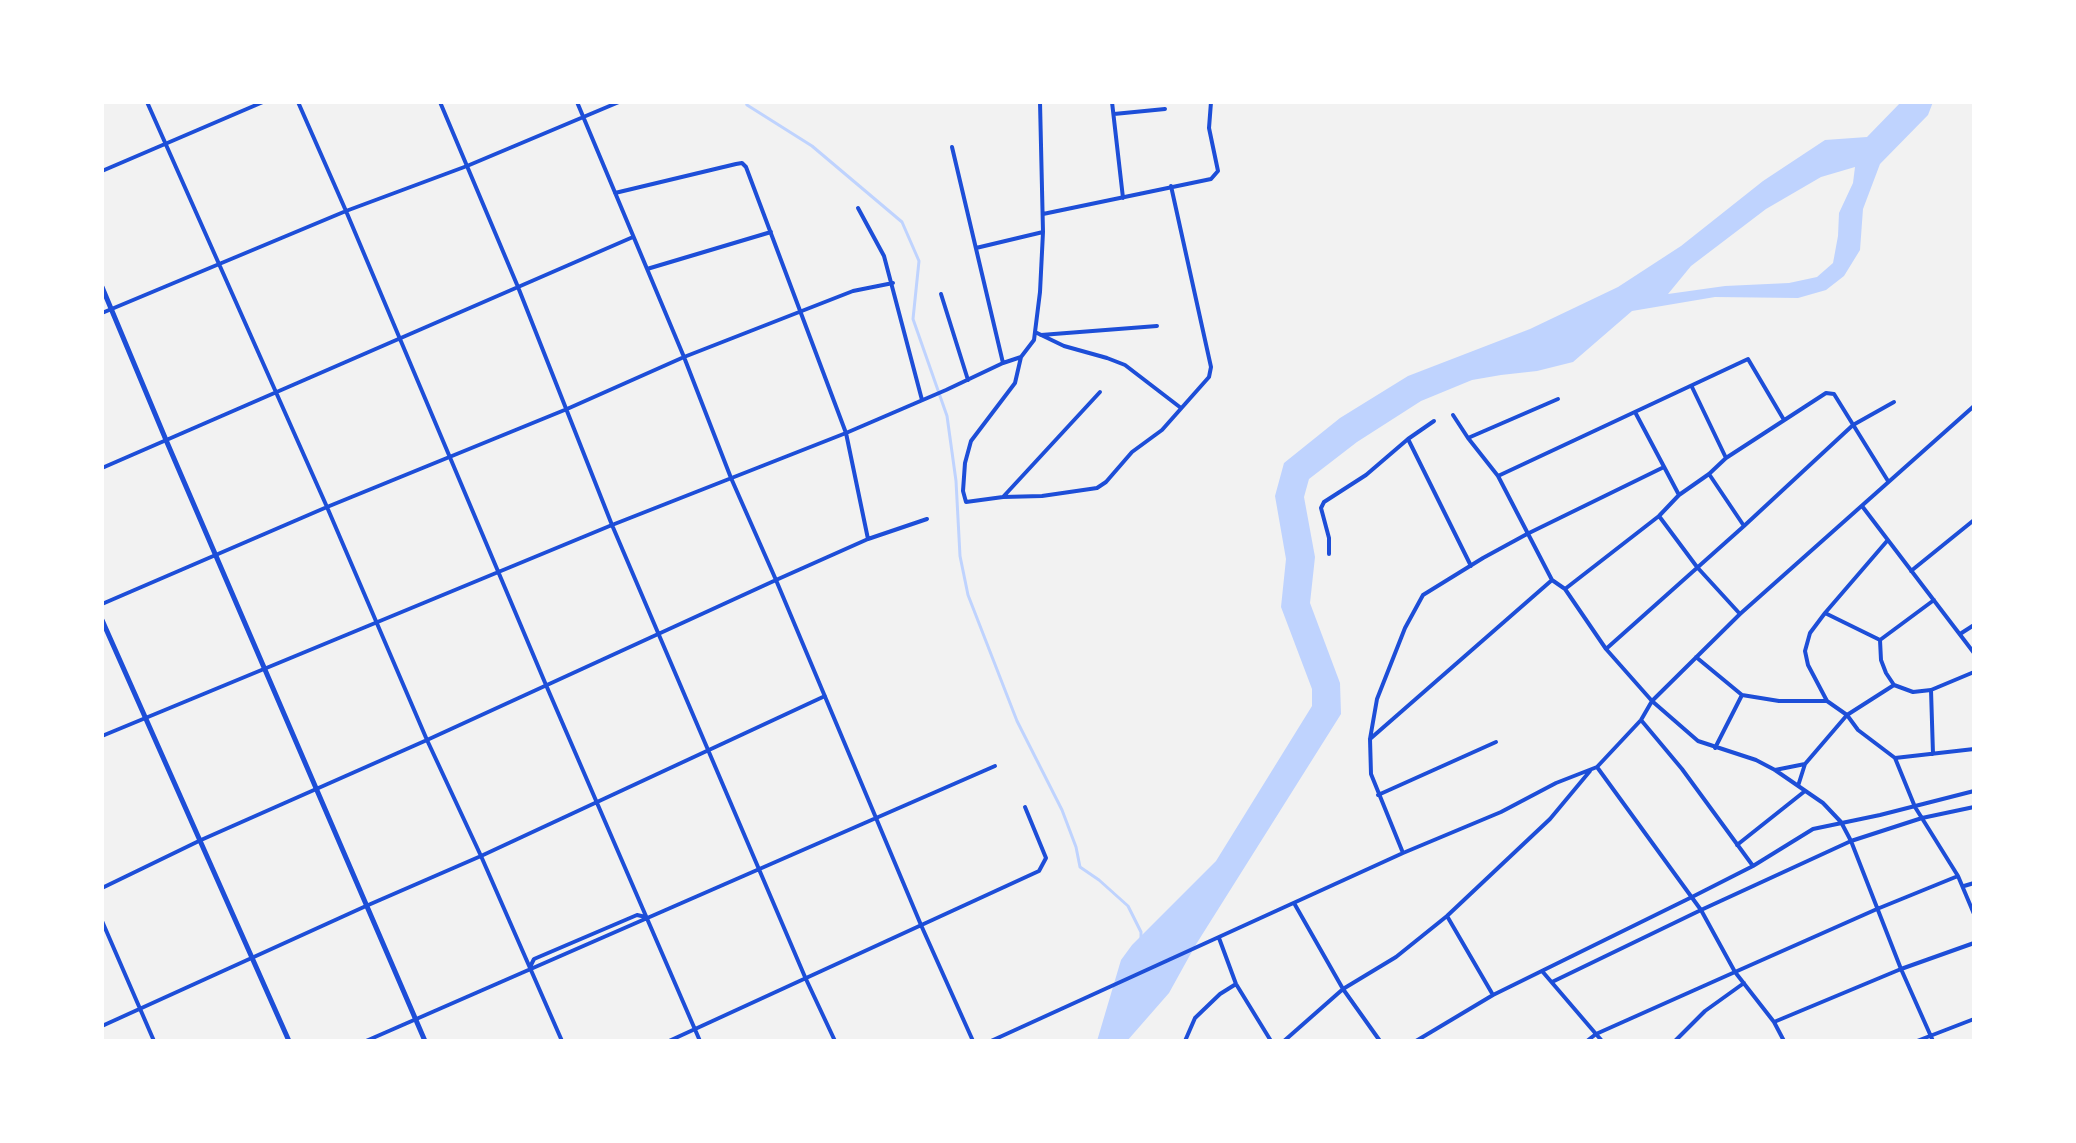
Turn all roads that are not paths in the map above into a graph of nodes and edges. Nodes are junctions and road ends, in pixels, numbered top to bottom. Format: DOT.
graph roads {
  1 [pos="147,102"];
  2 [pos="263,102"];
  3 [pos="298,102"];
  4 [pos="440,102"];
  5 [pos="577,102"];
  6 [pos="619,102"];
  7 [pos="1040,102"];
  8 [pos="1113,102"];
  9 [pos="1211,102"];
  10 [pos="1165,109"];
  11 [pos="1114,114"];
  12 [pos="583,116"];
  13 [pos="165,145"];
  14 [pos="952,147"];
  15 [pos="467,165"];
  16 [pos="102,171"];
  17 [pos="1171,186"];
  18 [pos="615,193"];
  19 [pos="1122,198"];
  20 [pos="858,208"];
  21 [pos="346,211"];
  22 [pos="1043,214"];
  23 [pos="771,232"];
  24 [pos="1044,232"];
  25 [pos="633,237"];
  26 [pos="976,248"];
  27 [pos="220,264"];
  28 [pos="647,269"];
  29 [pos="893,283"];
  30 [pos="102,287"];
  31 [pos="518,287"];
  32 [pos="940,294"];
  33 [pos="112,309"];
  34 [pos="800,312"];
  35 [pos="102,314"];
  36 [pos="1157,326"];
  37 [pos="1035,332"];
  38 [pos="1040,335"];
  39 [pos="399,338"];
  40 [pos="684,357"];
  41 [pos="1021,357"];
  42 [pos="1003,363"];
  43 [pos="968,380"];
  44 [pos="1692,387"];
  45 [pos="1100,392"];
  46 [pos="274,393"];
  47 [pos="1558,399"];
  48 [pos="922,400"];
  49 [pos="1894,402"];
  50 [pos="1974,406"];
  51 [pos="1181,408"];
  52 [pos="567,409"];
  53 [pos="1635,412"];
  54 [pos="1453,415"];
  55 [pos="1784,420"];
  56 [pos="1434,421"];
  57 [pos="1852,425"];
  58 [pos="846,433"];
  59 [pos="1468,438"];
  60 [pos="1407,439"];
  61 [pos="166,440"];
  62 [pos="450,457"];
  63 [pos="1726,458"];
  64 [pos="1664,467"];
  65 [pos="102,468"];
  66 [pos="1709,474"];
  67 [pos="1498,476"];
  68 [pos="731,478"];
  69 [pos="1888,481"];
  70 [pos="1679,495"];
  71 [pos="1003,497"];
  72 [pos="1862,506"];
  73 [pos="327,507"];
  74 [pos="1659,516"];
  75 [pos="927,519"];
  76 [pos="1974,520"];
  77 [pos="612,525"];
  78 [pos="1744,526"];
  79 [pos="1527,534"];
  80 [pos="868,539"];
  81 [pos="1887,541"];
  82 [pos="1329,554"];
  83 [pos="216,555"];
  84 [pos="1471,566"];
  85 [pos="1697,567"];
  86 [pos="1911,571"];
  87 [pos="498,573"];
  88 [pos="776,580"];
  89 [pos="1552,580"];
  90 [pos="1565,589"];
  91 [pos="1934,600"];
  92 [pos="102,604"];
  93 [pos="1825,613"];
  94 [pos="1740,614"];
  95 [pos="102,620"];
  96 [pos="376,623"];
  97 [pos="1974,625"];
  98 [pos="659,634"];
  99 [pos="1960,634"];
  100 [pos="1880,640"];
  101 [pos="1606,649"];
  102 [pos="1974,653"];
  103 [pos="1696,657"];
  104 [pos="266,668"];
  105 [pos="1974,672"];
  106 [pos="1893,684"];
  107 [pos="546,685"];
  108 [pos="1931,690"];
  109 [pos="1742,695"];
  110 [pos="825,696"];
  111 [pos="1652,701"];
  112 [pos="1827,701"];
  113 [pos="1846,716"];
  114 [pos="146,719"];
  115 [pos="1641,720"];
  116 [pos="102,736"];
  117 [pos="1370,739"];
  118 [pos="427,740"];
  119 [pos="1496,742"];
  120 [pos="1715,748"];
  121 [pos="1974,749"];
  122 [pos="709,750"];
  123 [pos="1933,754"];
  124 [pos="1895,758"];
  125 [pos="1805,764"];
  126 [pos="994,766"];
  127 [pos="1597,767"];
  128 [pos="1592,769"];
  129 [pos="1775,770"];
  130 [pos="1798,786"];
  131 [pos="317,788"];
  132 [pos="1805,791"];
  133 [pos="1974,791"];
  134 [pos="1378,795"];
  135 [pos="596,803"];
  136 [pos="1025,807"];
  137 [pos="1915,807"];
  138 [pos="1974,807"];
  139 [pos="875,818"];
  140 [pos="1922,819"];
  141 [pos="1841,822"];
  142 [pos="201,840"];
  143 [pos="1851,842"];
  144 [pos="1737,845"];
  145 [pos="1403,853"];
  146 [pos="481,856"];
  147 [pos="1753,866"];
  148 [pos="760,868"];
  149 [pos="1958,876"];
  150 [pos="1974,884"];
  151 [pos="1964,886"];
  152 [pos="102,888"];
  153 [pos="1692,897"];
  154 [pos="1294,903"];
  155 [pos="366,906"];
  156 [pos="1877,909"];
  157 [pos="1701,910"];
  158 [pos="1974,914"];
  159 [pos="1447,915"];
  160 [pos="646,917"];
  161 [pos="102,921"];
  162 [pos="921,925"];
  163 [pos="1217,939"];
  164 [pos="1974,943"];
  165 [pos="252,958"];
  166 [pos="530,968"];
  167 [pos="1901,969"];
  168 [pos="1542,971"];
  169 [pos="1735,972"];
  170 [pos="805,977"];
  171 [pos="1552,982"];
  172 [pos="1744,983"];
  173 [pos="1236,984"];
  174 [pos="1343,988"];
  175 [pos="1493,995"];
  176 [pos="140,1008"];
  177 [pos="415,1019"];
  178 [pos="1974,1019"];
  179 [pos="1774,1022"];
  180 [pos="102,1026"];
  181 [pos="694,1030"];
  182 [pos="1596,1034"];
  183 [pos="1780,1035"];
  184 [pos="1931,1035"];
  185 [pos="154,1041"];
  186 [pos="290,1041"];
  187 [pos="366,1041"];
  188 [pos="425,1041"];
  189 [pos="562,1041"];
  190 [pos="669,1041"];
  191 [pos="700,1041"];
  192 [pos="835,1041"];
  193 [pos="973,1041"];
  194 [pos="991,1041"];
  195 [pos="1185,1041"];
  196 [pos="1271,1041"];
  197 [pos="1284,1041"];
  198 [pos="1380,1041"];
  199 [pos="1416,1041"];
  200 [pos="1587,1041"];
  201 [pos="1602,1041"];
  202 [pos="1675,1041"];
  203 [pos="1774,1041"];
  204 [pos="1784,1041"];
  205 [pos="1917,1041"];
  206 [pos="1933,1041"];
  1 -- 13 [label="street"];
  2 -- 13 [label="street"];
  3 -- 21 [label="street"];
  4 -- 15 [label="street"];
  5 -- 12 [label="street"];
  6 -- 12 [label="street"];
  7 -- 22 [label="street"];
  8 -- 11 [label="street"];
  9 -- 17 [label="street"];
  10 -- 11 [label="street"];
  11 -- 19 [label="street"];
  12 -- 15 [label="street"];
  12 -- 18 [label="street"];
  13 -- 16 [label="street"];
  13 -- 27 [label="street"];
  14 -- 26 [label="street"];
  15 -- 21 [label="street"];
  15 -- 31 [label="street"];
  17 -- 19 [label="street"];
  17 -- 51 [label="street"];
  18 -- 23 [label="street"];
  18 -- 25 [label="street"];
  19 -- 22 [label="street"];
  20 -- 29 [label="street"];
  21 -- 27 [label="street"];
  21 -- 39 [label="street"];
  22 -- 24 [label="street"];
  23 -- 28 [label="street"];
  23 -- 34 [label="street"];
  24 -- 26 [label="street"];
  24 -- 37 [label="street"];
  25 -- 28 [label="street"];
  25 -- 31 [label="street"];
  26 -- 42 [label="street"];
  27 -- 33 [label="street"];
  27 -- 46 [label="street"];
  28 -- 40 [label="street"];
  29 -- 34 [label="street"];
  29 -- 48 [label="street"];
  30 -- 33 [label="street"];
  31 -- 39 [label="street"];
  31 -- 52 [label="street"];
  32 -- 43 [label="street"];
  33 -- 35 [label="street"];
  33 -- 61 [label="street"];
  34 -- 40 [label="street"];
  34 -- 58 [label="street"];
  36 -- 38 [label="street"];
  37 -- 38 [label="street"];
  37 -- 41 [label="street"];
  38 -- 51 [label="street"];
  39 -- 46 [label="street"];
  39 -- 62 [label="street"];
  40 -- 52 [label="street"];
  40 -- 68 [label="street"];
  41 -- 42 [label="street"];
  41 -- 71 [label="street"];
  42 -- 43 [label="street"];
  43 -- 48 [label="street"];
  44 -- 53 [label="street"];
  44 -- 55 [label="street"];
  44 -- 63 [label="street"];
  45 -- 71 [label="street"];
  46 -- 61 [label="street"];
  46 -- 73 [label="street"];
  47 -- 59 [label="street"];
  48 -- 58 [label="street"];
  49 -- 57 [label="street"];
  50 -- 69 [label="street"];
  51 -- 71 [label="street"];
  52 -- 62 [label="street"];
  52 -- 77 [label="street"];
  53 -- 64 [label="street"];
  53 -- 67 [label="street"];
  54 -- 59 [label="street"];
  55 -- 57 [label="street"];
  55 -- 63 [label="street"];
  56 -- 60 [label="street"];
  57 -- 69 [label="street"];
  57 -- 78 [label="street"];
  58 -- 68 [label="street"];
  58 -- 80 [label="street"];
  59 -- 67 [label="street"];
  60 -- 82 [label="street"];
  60 -- 84 [label="street"];
  61 -- 65 [label="street"];
  61 -- 83 [label="street"];
  62 -- 73 [label="street"];
  62 -- 87 [label="street"];
  63 -- 66 [label="street"];
  64 -- 70 [label="street"];
  64 -- 79 [label="street"];
  66 -- 70 [label="street"];
  66 -- 78 [label="street"];
  67 -- 79 [label="street"];
  68 -- 77 [label="street"];
  68 -- 88 [label="street"];
  69 -- 72 [label="street"];
  70 -- 74 [label="street"];
  72 -- 81 [label="street"];
  72 -- 94 [label="street"];
  73 -- 83 [label="street"];
  73 -- 96 [label="street"];
  74 -- 85 [label="street"];
  74 -- 90 [label="street"];
  75 -- 80 [label="street"];
  76 -- 86 [label="street"];
  77 -- 87 [label="street"];
  77 -- 98 [label="street"];
  78 -- 85 [label="street"];
  79 -- 84 [label="street"];
  79 -- 89 [label="street"];
  80 -- 88 [label="street"];
  81 -- 86 [label="street"];
  81 -- 93 [label="street"];
  83 -- 92 [label="street"];
  83 -- 104 [label="street"];
  84 -- 117 [label="street"];
  85 -- 94 [label="street"];
  85 -- 101 [label="street"];
  86 -- 91 [label="street"];
  87 -- 96 [label="street"];
  87 -- 107 [label="street"];
  88 -- 98 [label="street"];
  88 -- 110 [label="street"];
  89 -- 90 [label="street"];
  89 -- 117 [label="street"];
  90 -- 101 [label="street"];
  91 -- 99 [label="street"];
  91 -- 100 [label="street"];
  93 -- 100 [label="street"];
  93 -- 112 [label="street"];
  94 -- 103 [label="street"];
  95 -- 114 [label="street"];
  96 -- 104 [label="street"];
  96 -- 118 [label="street"];
  97 -- 99 [label="street"];
  98 -- 107 [label="street"];
  98 -- 122 [label="street"];
  99 -- 102 [label="street"];
  100 -- 106 [label="street"];
  101 -- 111 [label="street"];
  103 -- 109 [label="street"];
  103 -- 111 [label="street"];
  104 -- 114 [label="street"];
  104 -- 131 [label="street"];
  105 -- 108 [label="street"];
  106 -- 108 [label="street"];
  106 -- 113 [label="street"];
  107 -- 118 [label="street"];
  107 -- 135 [label="street"];
  108 -- 123 [label="street"];
  109 -- 112 [label="street"];
  109 -- 120 [label="street"];
  110 -- 122 [label="street"];
  110 -- 139 [label="street"];
  111 -- 115 [label="street"];
  111 -- 120 [label="street"];
  112 -- 113 [label="street"];
  113 -- 124 [label="street"];
  113 -- 125 [label="street"];
  114 -- 116 [label="street"];
  114 -- 142 [label="street"];
  115 -- 127 [label="street"];
  115 -- 144 [label="street"];
  117 -- 134 [label="street"];
  118 -- 131 [label="street"];
  118 -- 146 [label="street"];
  119 -- 134 [label="street"];
  120 -- 129 [label="street"];
  121 -- 123 [label="street"];
  122 -- 135 [label="street"];
  122 -- 148 [label="street"];
  123 -- 124 [label="street"];
  124 -- 137 [label="street"];
  125 -- 129 [label="street"];
  125 -- 130 [label="street"];
  126 -- 139 [label="street"];
  127 -- 128 [label="street"];
  127 -- 153 [label="street"];
  128 -- 145 [label="street"];
  128 -- 159 [label="street"];
  129 -- 130 [label="street"];
  130 -- 132 [label="street"];
  131 -- 142 [label="street"];
  131 -- 155 [label="street"];
  132 -- 141 [label="street"];
  132 -- 144 [label="street"];
  133 -- 137 [label="street"];
  134 -- 145 [label="street"];
  135 -- 146 [label="street"];
  135 -- 160 [label="street"];
  136 -- 162 [label="street"];
  137 -- 140 [label="street"];
  137 -- 141 [label="street"];
  138 -- 140 [label="street"];
  139 -- 148 [label="street"];
  139 -- 162 [label="street"];
  140 -- 143 [label="street"];
  140 -- 149 [label="street"];
  141 -- 143 [label="street"];
  141 -- 147 [label="street"];
  142 -- 152 [label="street"];
  142 -- 165 [label="street"];
  143 -- 156 [label="street"];
  143 -- 157 [label="street"];
  144 -- 147 [label="street"];
  145 -- 154 [label="street"];
  146 -- 155 [label="street"];
  146 -- 166 [label="street"];
  147 -- 153 [label="street"];
  148 -- 160 [label="street"];
  148 -- 170 [label="street"];
  149 -- 151 [label="street"];
  149 -- 156 [label="street"];
  150 -- 151 [label="street"];
  151 -- 158 [label="street"];
  153 -- 157 [label="street"];
  153 -- 168 [label="street"];
  154 -- 163 [label="street"];
  154 -- 174 [label="street"];
  155 -- 165 [label="street"];
  155 -- 177 [label="street"];
  156 -- 167 [label="street"];
  156 -- 169 [label="street"];
  157 -- 169 [label="street"];
  157 -- 171 [label="street"];
  159 -- 174 [label="street"];
  159 -- 175 [label="street"];
  160 -- 166 [label="street"];
  160 -- 166 [label="street"];
  160 -- 181 [label="street"];
  161 -- 176 [label="street"];
  162 -- 170 [label="street"];
  162 -- 193 [label="street"];
  163 -- 173 [label="street"];
  163 -- 194 [label="street"];
  164 -- 167 [label="street"];
  165 -- 176 [label="street"];
  165 -- 186 [label="street"];
  166 -- 177 [label="street"];
  166 -- 189 [label="street"];
  167 -- 179 [label="street"];
  167 -- 184 [label="street"];
  168 -- 171 [label="street"];
  168 -- 175 [label="street"];
  169 -- 172 [label="street"];
  169 -- 182 [label="street"];
  170 -- 181 [label="street"];
  170 -- 192 [label="street"];
  171 -- 182 [label="street"];
  172 -- 179 [label="street"];
  172 -- 202 [label="street"];
  173 -- 195 [label="street"];
  173 -- 196 [label="street"];
  174 -- 197 [label="street"];
  174 -- 198 [label="street"];
  175 -- 199 [label="street"];
  176 -- 180 [label="street"];
  176 -- 185 [label="street"];
  177 -- 187 [label="street"];
  177 -- 188 [label="street"];
  178 -- 184 [label="street"];
  179 -- 183 [label="street"];
  181 -- 190 [label="street"];
  181 -- 191 [label="street"];
  182 -- 200 [label="street"];
  182 -- 201 [label="street"];
  183 -- 203 [label="street"];
  183 -- 204 [label="street"];
  184 -- 205 [label="street"];
  184 -- 206 [label="street"];
}
